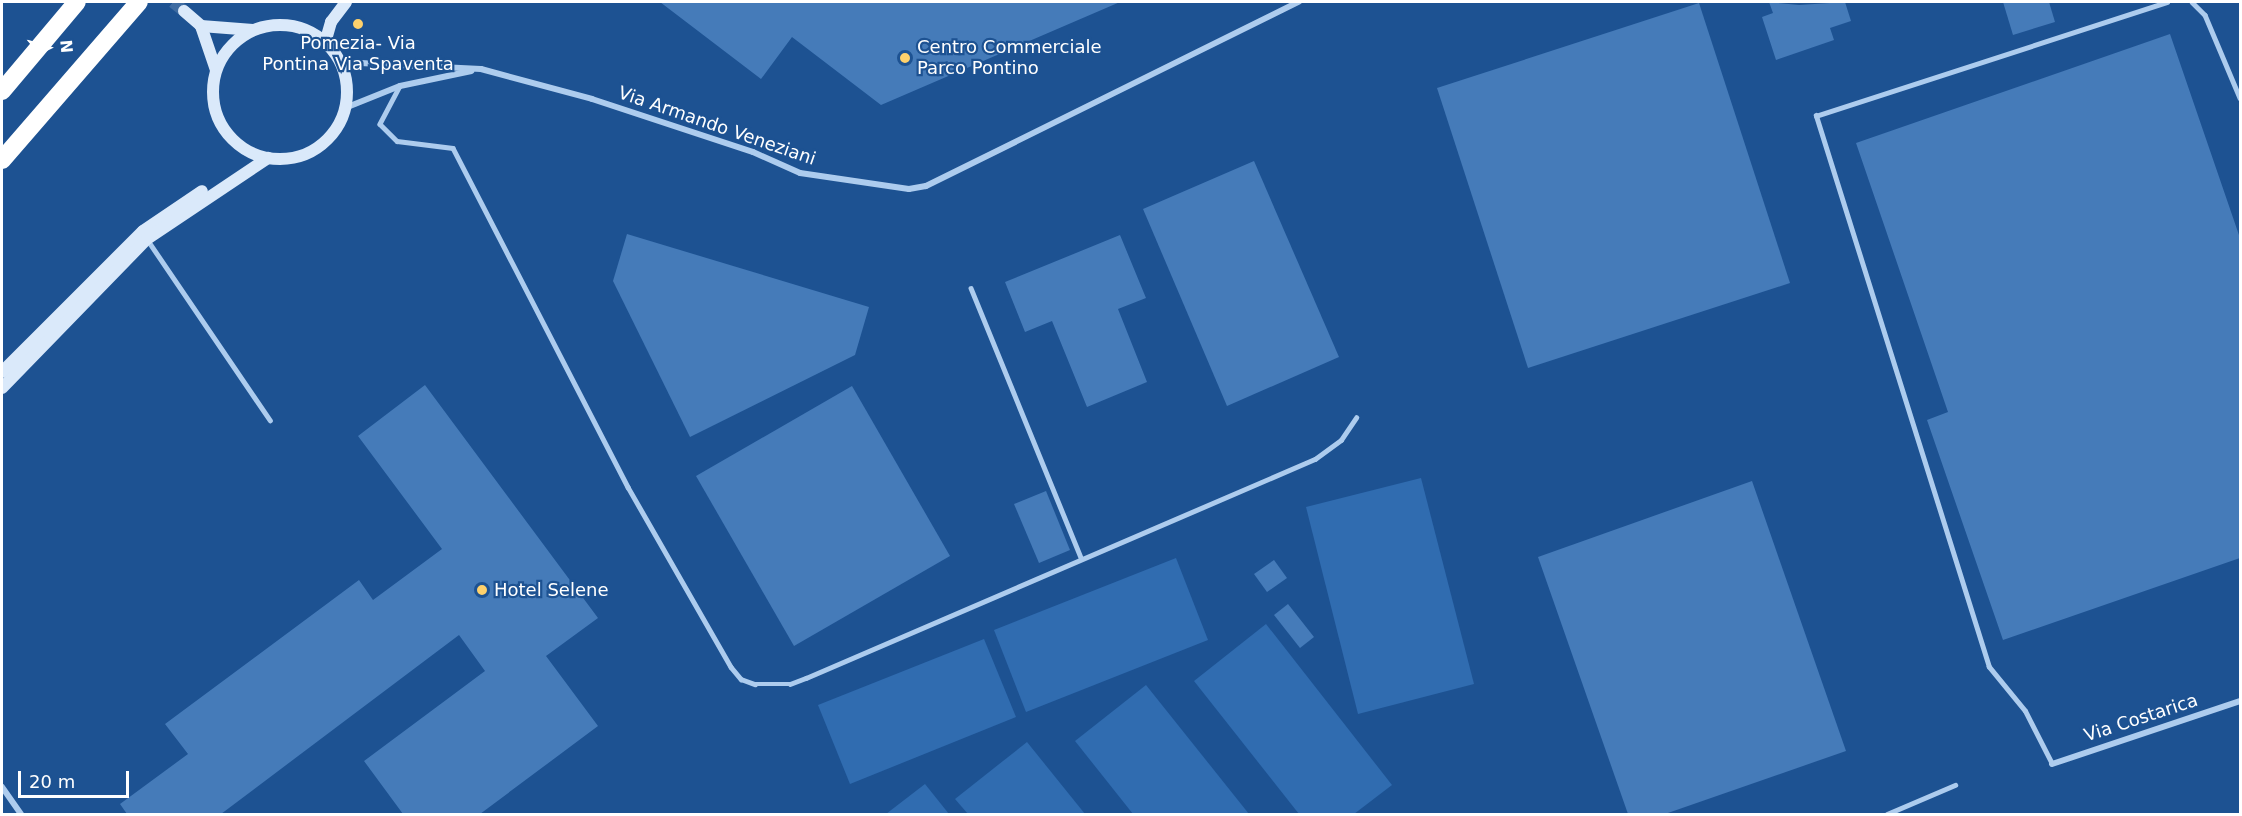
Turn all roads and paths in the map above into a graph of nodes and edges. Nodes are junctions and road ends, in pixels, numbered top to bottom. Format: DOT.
graph roads {
  1 [pos="77,2"];
  2 [pos="346,2"];
  3 [pos="1299,2"];
  4 [pos="2167,2"];
  5 [pos="2192,2"];
  6 [pos="137,4"];
  7 [pos="184,11"];
  8 [pos="201,26"];
  9 [pos="254,30"];
  10 [pos="325,43"];
  11 [pos="340,62"];
  12 [pos="481,69"];
  13 [pos="216,70"];
  14 [pos="400,86"];
  15 [pos="2,91"];
  16 [pos="2241,98"];
  17 [pos="345,108"];
  18 [pos="249,151"];
  19 [pos="268,158"];
  20 [pos="2,160"];
  21 [pos="147,239"];
  22 [pos="971,288"];
  23 [pos="2,372"];
  24 [pos="2,388"];
  25 [pos="1356,418"];
  26 [pos="270,420"];
  27 [pos="1081,558"];
  28 [pos="2241,701"];
  29 [pos="2052,764"];
  30 [pos="1955,785"];
  31 [pos="2,787"];
  32 [pos="21,814"];
  33 [pos="1887,814"];
  1 -- 15 [label="highway"];
  2 -- 10 [label="street"];
  3 -- 12 [label="street, Via Armando Veneziani"];
  4 -- 29 [label="lane"];
  5 -- 16 [label="lane"];
  6 -- 20 [label="highway"];
  7 -- 8 [label="street"];
  8 -- 9 [label="street"];
  8 -- 13 [label="street"];
  9 -- 10 [label="street"];
  9 -- 13 [label="street"];
  10 -- 11 [label="street"];
  11 -- 12 [label="street, Via Armando Veneziani"];
  11 -- 17 [label="street"];
  12 -- 14 [label="street, Via Armando Veneziani"];
  13 -- 18 [label="street"];
  14 -- 17 [label="street, Via Armando Veneziani"];
  14 -- 27 [label="lane"];
  17 -- 19 [label="street"];
  18 -- 19 [label="street"];
  18 -- 23 [label="street"];
  19 -- 21 [label="street"];
  21 -- 24 [label="street"];
  21 -- 26 [label="lane"];
  22 -- 27 [label="lane"];
  25 -- 27 [label="lane"];
  28 -- 29 [label="street, Via Costarica"];
  30 -- 33 [label="lane"];
  31 -- 32 [label="street"];
}
